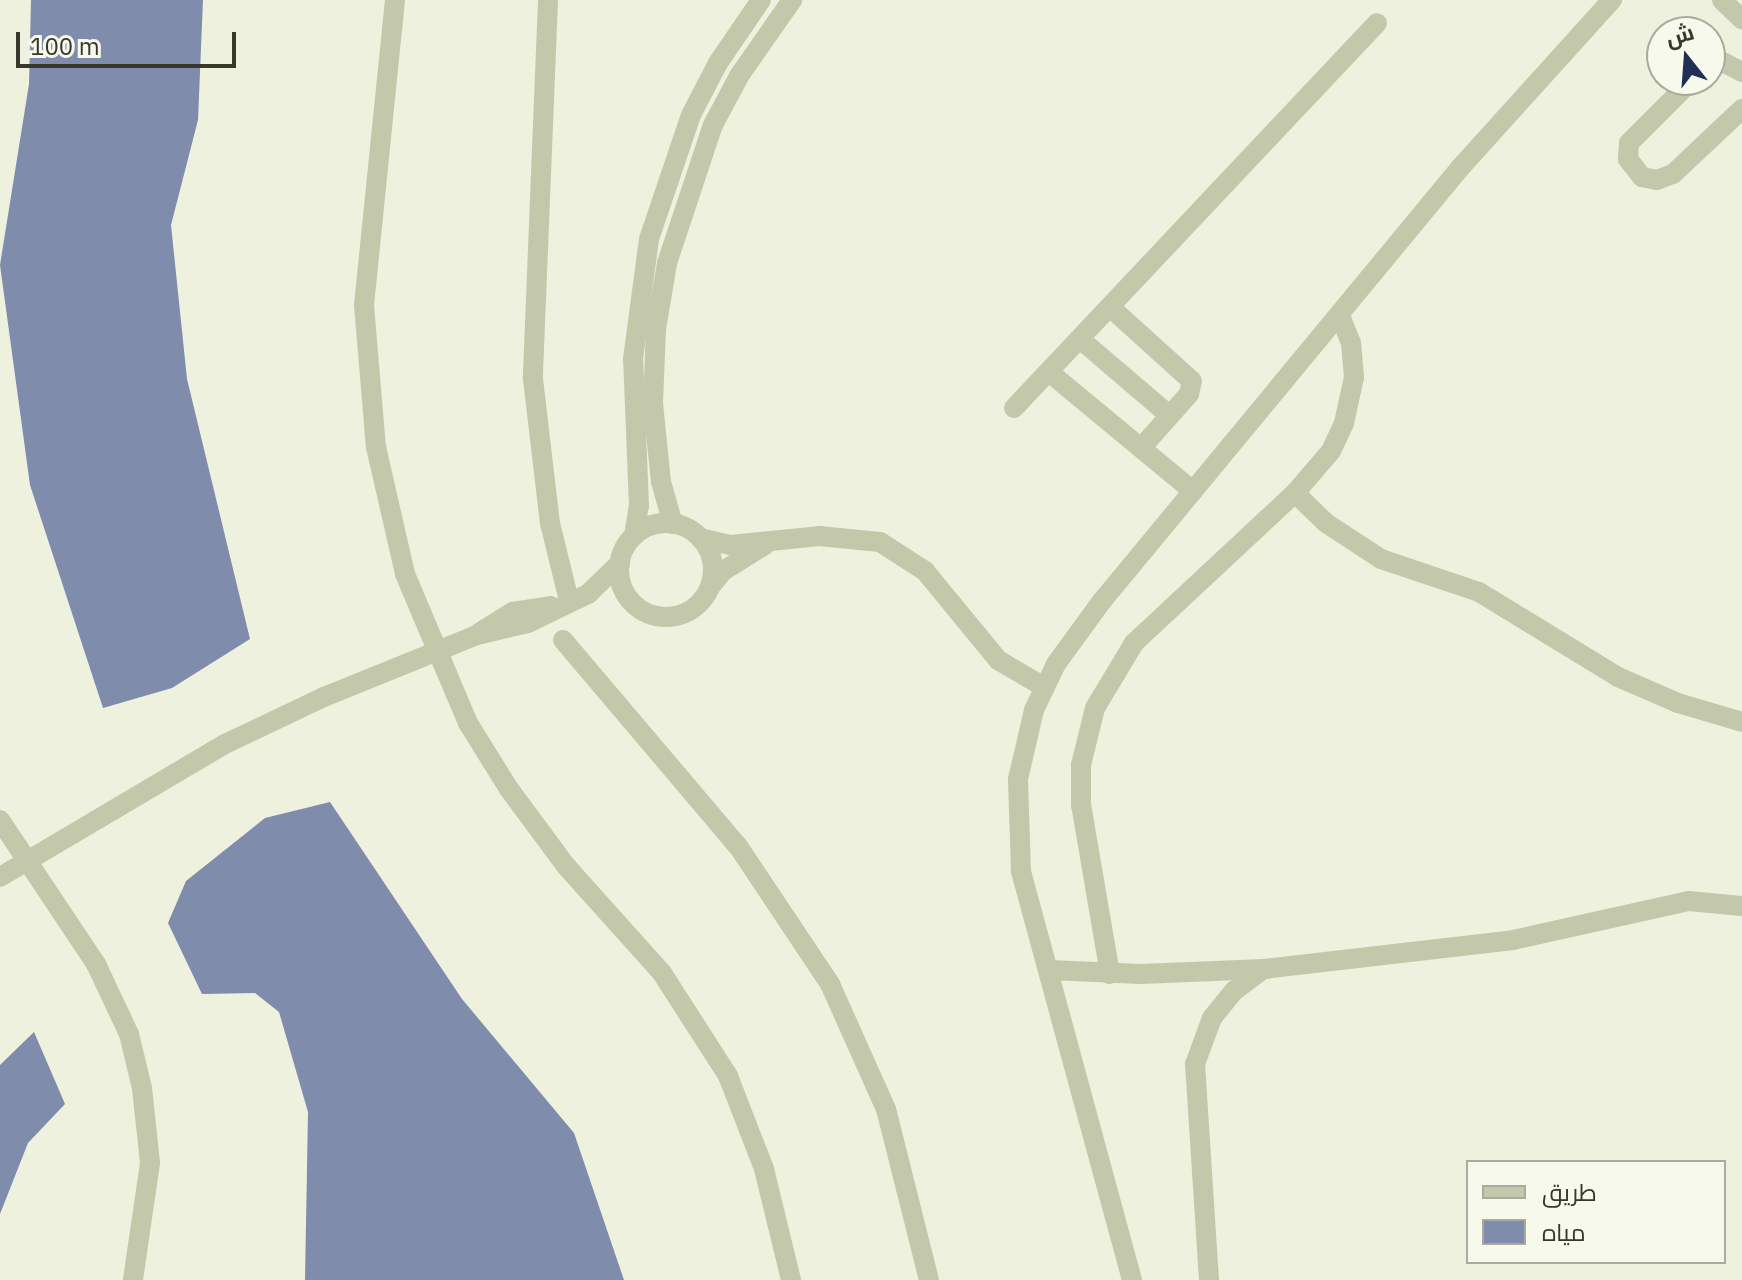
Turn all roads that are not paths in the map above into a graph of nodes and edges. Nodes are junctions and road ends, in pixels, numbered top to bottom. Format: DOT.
graph roads {
  1 [pos="395,0"];
  2 [pos="548,0"];
  3 [pos="761,0"];
  4 [pos="792,0"];
  5 [pos="1612,0"];
  6 [pos="1722,0"];
  7 [pos="1742,19"];
  8 [pos="1377,23"];
  9 [pos="1676,96"];
  10 [pos="1742,109"];
  11 [pos="1110,307"];
  12 [pos="1339,314"];
  13 [pos="1080,339"];
  14 [pos="1049,372"];
  15 [pos="1014,408"];
  16 [pos="1170,416"];
  17 [pos="1141,448"];
  18 [pos="1193,491"];
  19 [pos="1295,493"];
  20 [pos="673,524"];
  21 [pos="634,536"];
  22 [pos="700,538"];
  23 [pos="768,543"];
  24 [pos="620,563"];
  25 [pos="710,587"];
  26 [pos="571,600"];
  27 [pos="632,602"];
  28 [pos="563,640"];
  29 [pos="434,652"];
  30 [pos="1044,687"];
  31 [pos="1742,722"];
  32 [pos="0,820"];
  33 [pos="25,859"];
  34 [pos="0,877"];
  35 [pos="1742,906"];
  36 [pos="1264,969"];
  37 [pos="1049,970"];
  38 [pos="1110,974"];
  39 [pos="133,1280"];
  40 [pos="791,1280"];
  41 [pos="929,1280"];
  42 [pos="1132,1280"];
  43 [pos="1209,1280"];
  1 -- 29 [label="street"];
  2 -- 26 [label="street"];
  3 -- 21 [label="street"];
  4 -- 20 [label="street"];
  5 -- 12 [label="street"];
  6 -- 7 [label="street"];
  8 -- 11 [label="street"];
  9 -- 10 [label="street"];
  11 -- 13 [label="street"];
  11 -- 16 [label="street"];
  12 -- 18 [label="street"];
  12 -- 19 [label="street"];
  13 -- 14 [label="street"];
  13 -- 16 [label="street"];
  14 -- 15 [label="street"];
  14 -- 17 [label="street"];
  16 -- 17 [label="street"];
  17 -- 18 [label="street"];
  18 -- 30 [label="street"];
  19 -- 31 [label="street"];
  19 -- 38 [label="street"];
  20 -- 21 [label="street"];
  20 -- 22 [label="street"];
  21 -- 24 [label="street"];
  22 -- 23 [label="street"];
  22 -- 25 [label="street"];
  23 -- 25 [label="street"];
  23 -- 30 [label="street"];
  24 -- 26 [label="street"];
  24 -- 27 [label="street"];
  25 -- 27 [label="street"];
  26 -- 27 [label="street"];
  26 -- 29 [label="street"];
  28 -- 41 [label="street"];
  29 -- 33 [label="street"];
  29 -- 40 [label="street"];
  30 -- 37 [label="street"];
  32 -- 33 [label="street"];
  33 -- 34 [label="street"];
  33 -- 39 [label="street"];
  35 -- 36 [label="street"];
  36 -- 38 [label="street"];
  36 -- 43 [label="street"];
  37 -- 38 [label="street"];
  37 -- 42 [label="street"];
}
